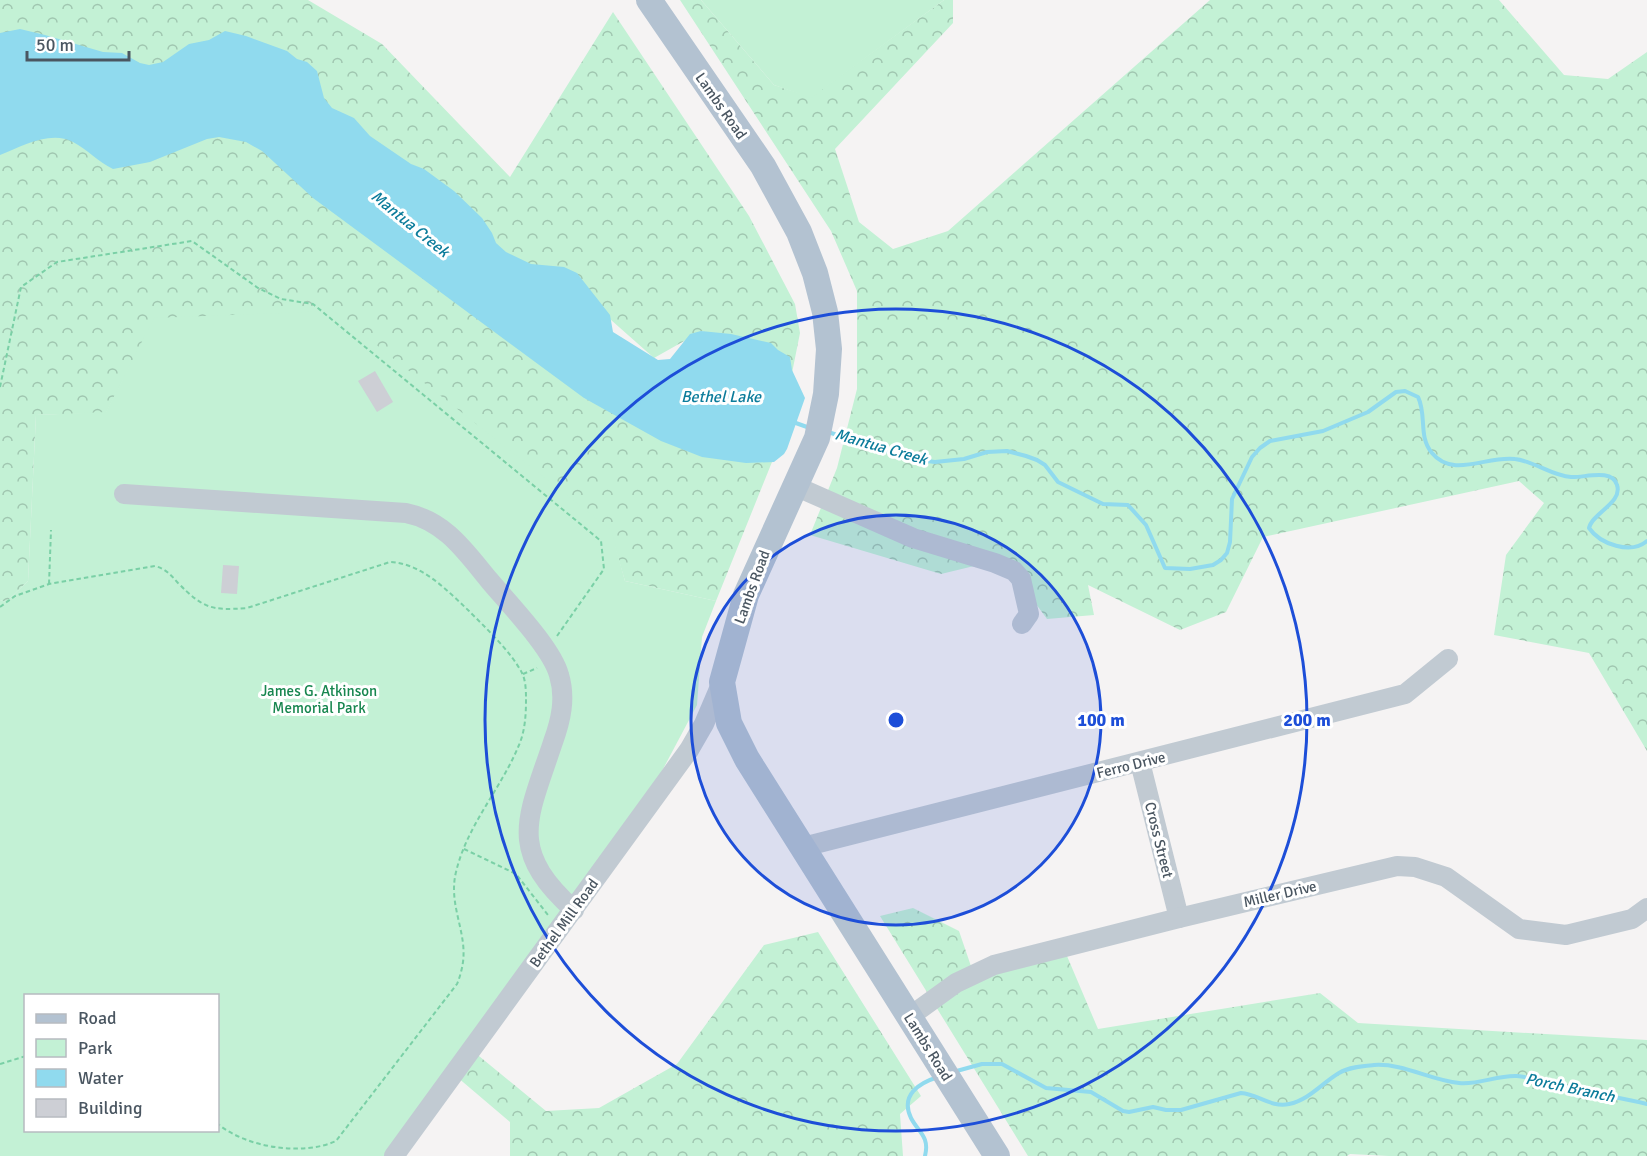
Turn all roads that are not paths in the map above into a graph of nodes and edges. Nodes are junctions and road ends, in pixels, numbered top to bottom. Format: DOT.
graph roads {
  1 [pos="648,0"];
  2 [pos="795,486"];
  3 [pos="124,494"];
  4 [pos="1022,624"];
  5 [pos="1448,659"];
  6 [pos="722,682"];
  7 [pos="1140,762"];
  8 [pos="803,847"];
  9 [pos="1647,908"];
  10 [pos="574,910"];
  11 [pos="1179,918"];
  12 [pos="909,1017"];
  13 [pos="394,1156"];
  14 [pos="997,1156"];
  1 -- 2 [label="main road, Lambs Road"];
  2 -- 4 [label="street"];
  2 -- 6 [label="main road, Lambs Road"];
  3 -- 10 [label="street"];
  5 -- 7 [label="street, Ferro Drive"];
  6 -- 8 [label="main road, Lambs Road"];
  6 -- 10 [label="street, Bethel Mill Road"];
  7 -- 8 [label="street, Ferro Drive"];
  7 -- 11 [label="street, Cross Street"];
  8 -- 12 [label="main road, Lambs Road"];
  9 -- 11 [label="street, Miller Drive"];
  10 -- 13 [label="street, Bethel Mill Road"];
  11 -- 12 [label="street, Miller Drive"];
  12 -- 14 [label="main road, Lambs Road"];
}
